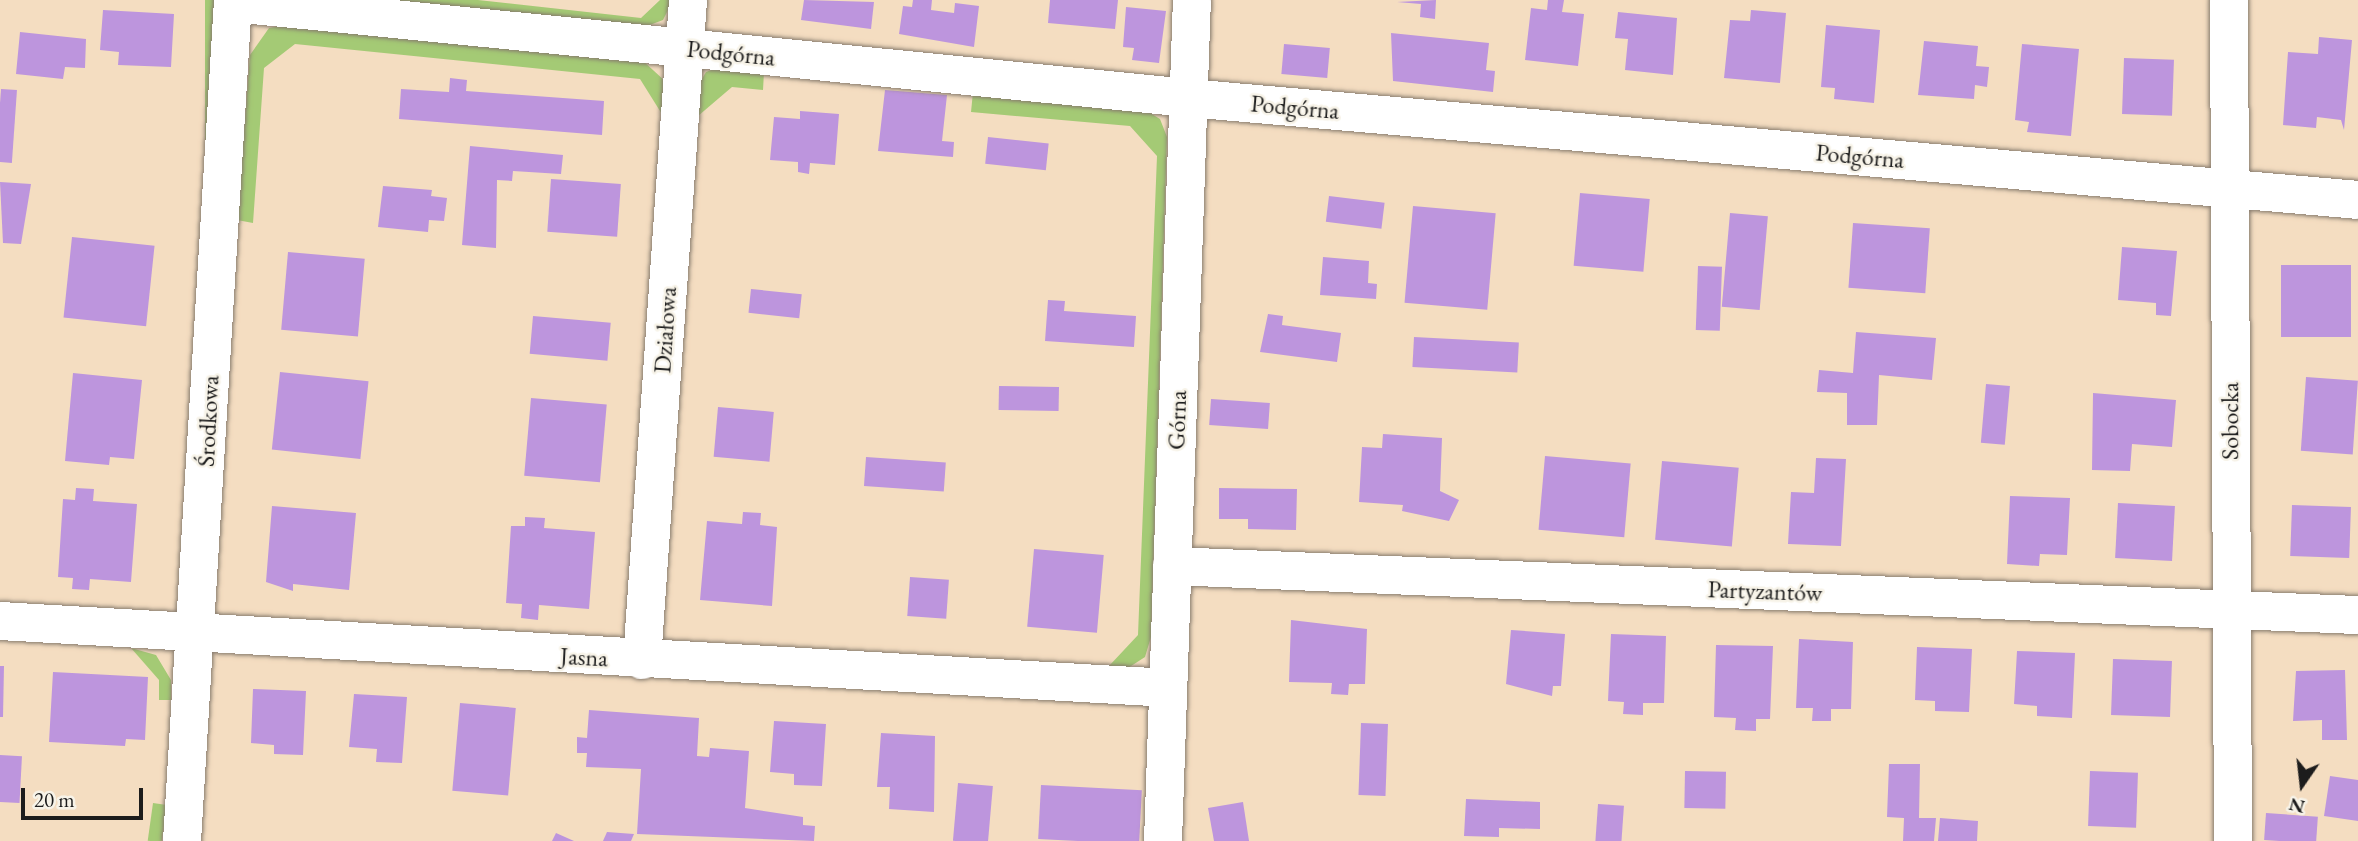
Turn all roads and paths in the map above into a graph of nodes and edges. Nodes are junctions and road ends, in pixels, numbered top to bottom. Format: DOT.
graph roads {
  1 [pos="688,0"];
  2 [pos="1192,0"];
  3 [pos="2229,0"];
  4 [pos="233,2"];
  5 [pos="684,49"];
  6 [pos="1188,98"];
  7 [pos="2230,189"];
  8 [pos="2358,200"];
  9 [pos="1172,566"];
  10 [pos="2231,610"];
  11 [pos="2358,615"];
  12 [pos="0,621"];
  13 [pos="195,633"];
  14 [pos="642,660"];
  15 [pos="1168,688"];
  16 [pos="182,841"];
  17 [pos="1163,841"];
  18 [pos="2233,841"];
  1 -- 5 [label="street, Działowa"];
  2 -- 6 [label="street, Górna"];
  3 -- 7 [label="street, Sobocka"];
  4 -- 5 [label="street, Podgórna"];
  4 -- 13 [label="street, Środkowa"];
  5 -- 6 [label="street, Podgórna"];
  5 -- 14 [label="street, Działowa"];
  6 -- 7 [label="street, Podgórna"];
  6 -- 9 [label="street, Górna"];
  7 -- 8 [label="street, Podgórna"];
  7 -- 10 [label="street, Sobocka"];
  9 -- 10 [label="street, Partyzantów"];
  9 -- 15 [label="street, Górna"];
  10 -- 11 [label="street, Partyzantów"];
  10 -- 18 [label="street, Sobocka"];
  12 -- 13 [label="street, Jasna"];
  13 -- 14 [label="street, Jasna"];
  13 -- 16 [label="street, Środkowa"];
  14 -- 15 [label="street, Jasna"];
  15 -- 17 [label="street, Górna"];
}
